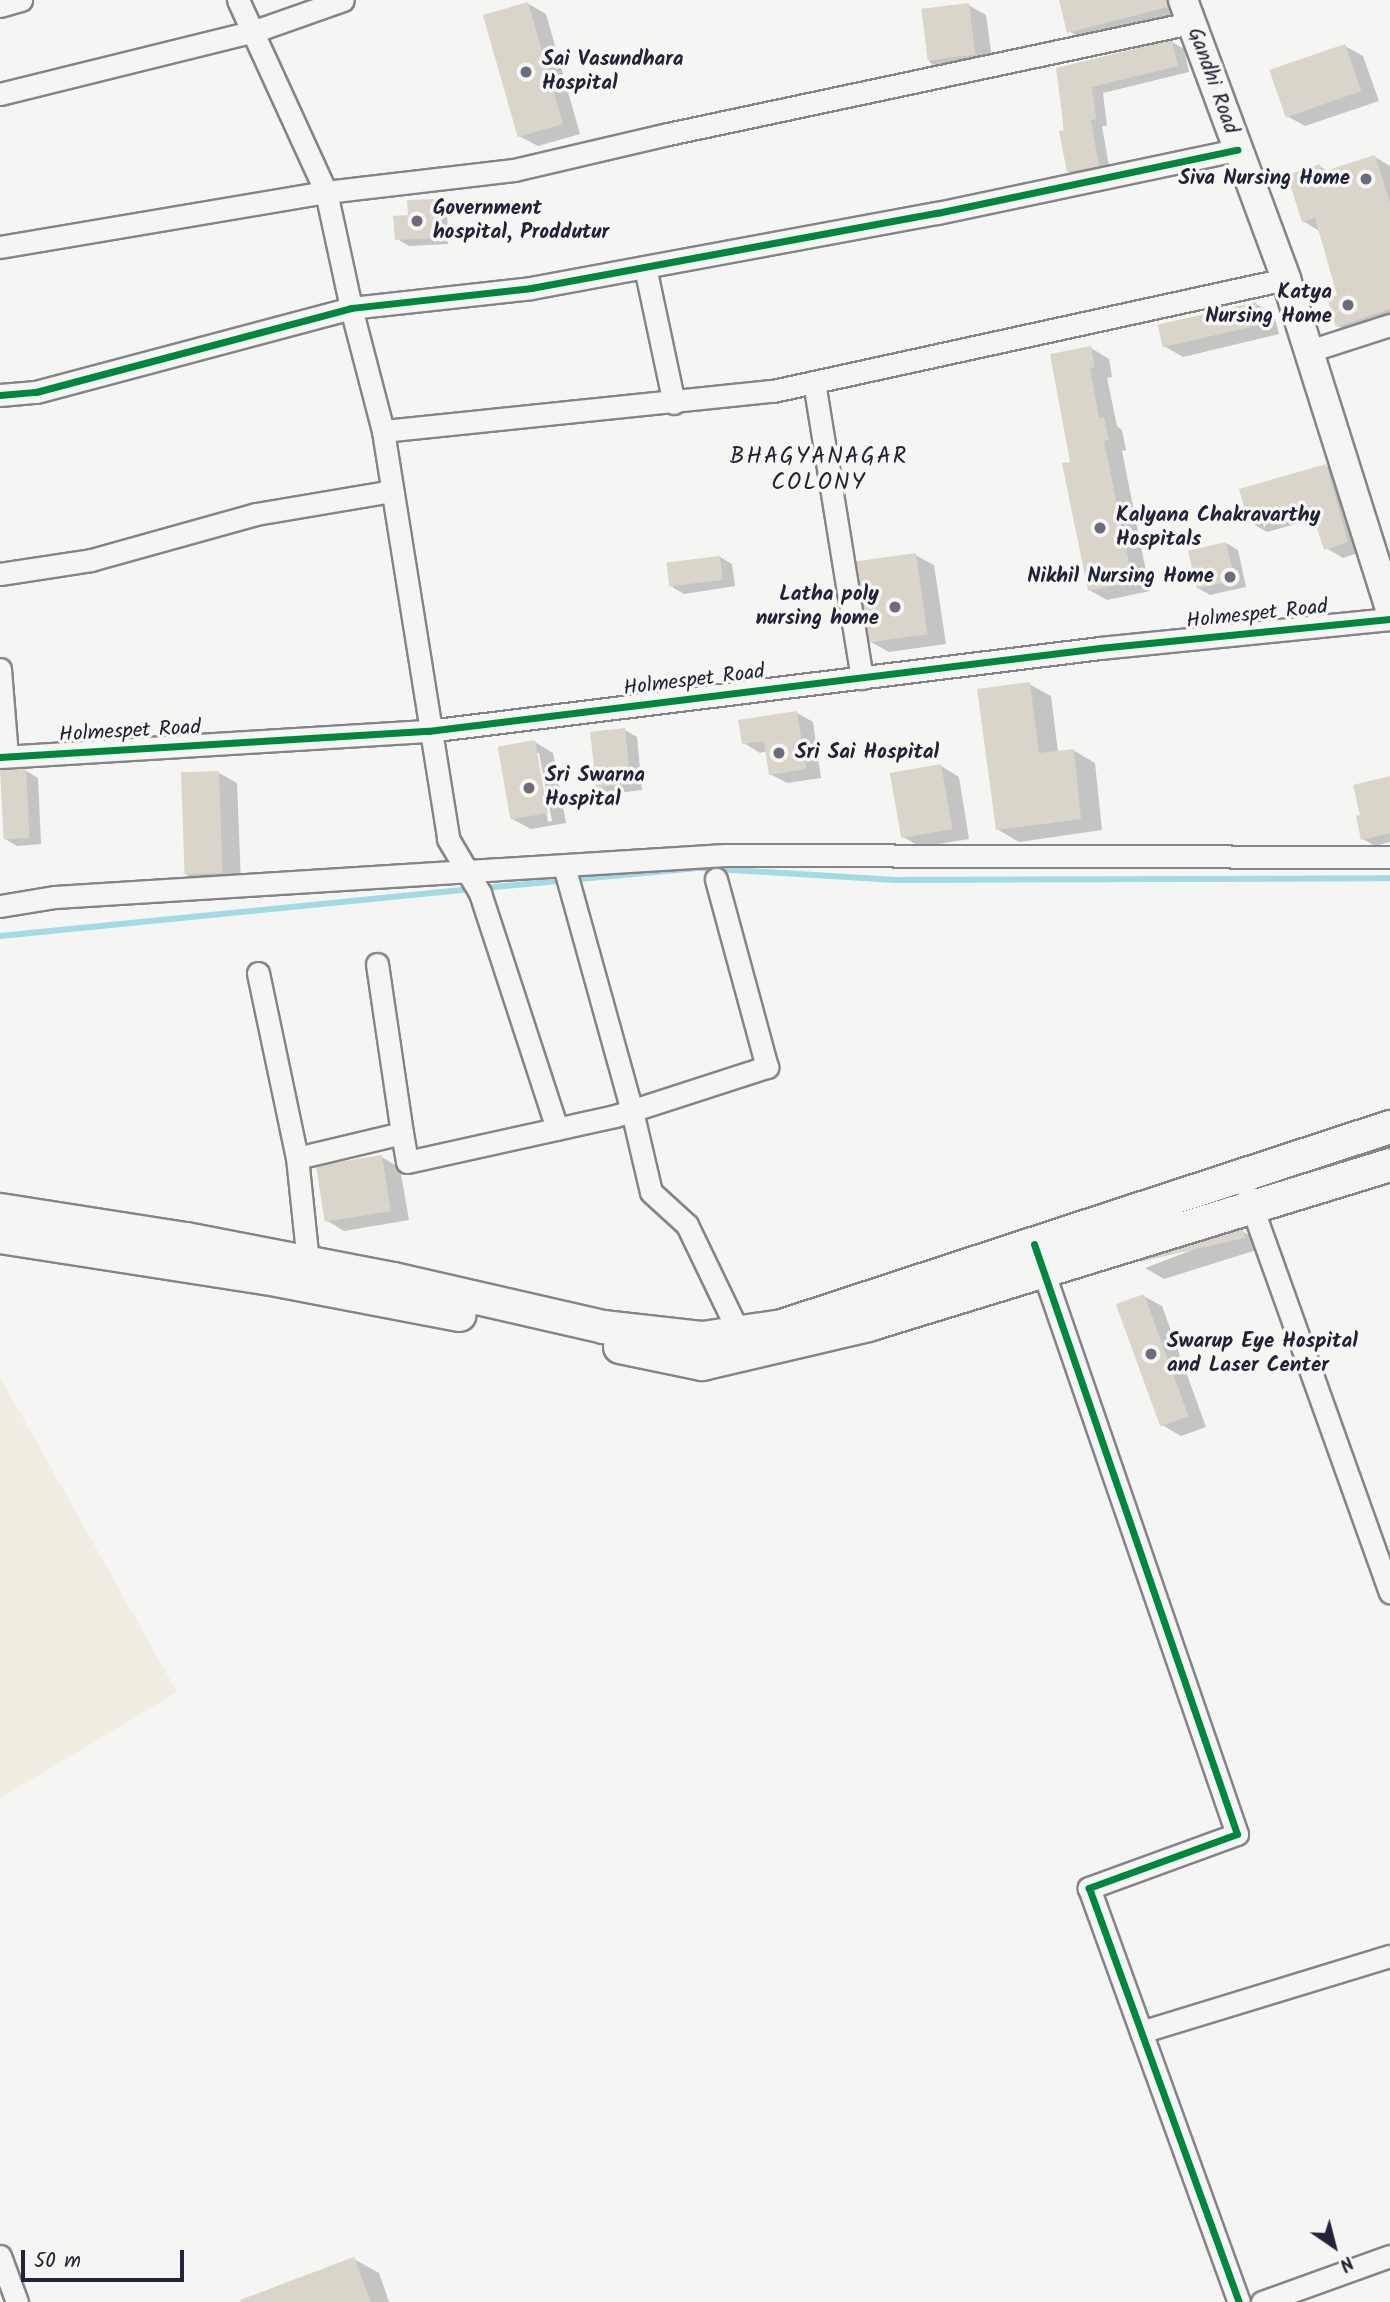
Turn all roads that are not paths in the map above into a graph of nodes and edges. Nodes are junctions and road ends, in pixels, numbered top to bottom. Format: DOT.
graph roads {
  1 [pos="21,0"];
  2 [pos="238,0"];
  3 [pos="343,0"];
  4 [pos="0,6"];
  5 [pos="1186,11"];
  6 [pos="255,31"];
  7 [pos="0,94"];
  8 [pos="1237,150"];
  9 [pos="326,192"];
  10 [pos="0,247"];
  11 [pos="645,267"];
  12 [pos="1286,279"];
  13 [pos="351,308"];
  14 [pos="1390,325"];
  15 [pos="1309,351"];
  16 [pos="814,382"];
  17 [pos="0,395"];
  18 [pos="674,403"];
  19 [pos="383,431"];
  20 [pos="392,491"];
  21 [pos="0,574"];
  22 [pos="1390,608"];
  23 [pos="1390,620"];
  24 [pos="0,669"];
  25 [pos="862,678"];
  26 [pos="428,731"];
  27 [pos="3,757"];
  28 [pos="1390,857"];
  29 [pos="564,866"];
  30 [pos="467,873"];
  31 [pos="716,879"];
  32 [pos="0,906"];
  33 [pos="377,964"];
  34 [pos="258,973"];
  35 [pos="632,1111"];
  36 [pos="1390,1127"];
  37 [pos="557,1129"];
  38 [pos="402,1133"];
  39 [pos="297,1158"];
  40 [pos="1390,1165"];
  41 [pos="1240,1174"];
  42 [pos="1252,1208"];
  43 [pos="0,1210"];
  44 [pos="0,1237"];
  45 [pos="1038,1258"];
  46 [pos="308,1262"];
  47 [pos="739,1332"];
  48 [pos="1390,1592"];
  49 [pos="1390,1956"];
  50 [pos="1141,2032"];
  51 [pos="0,2256"];
  52 [pos="1390,2256"];
  53 [pos="17,2302"];
  54 [pos="1239,2302"];
  55 [pos="1262,2302"];
  1 -- 4 [label="street"];
  2 -- 6 [label="street"];
  3 -- 6 [label="street"];
  5 -- 8 [label="main road, Gandhi Road"];
  5 -- 9 [label="street"];
  6 -- 7 [label="street"];
  6 -- 9 [label="street"];
  8 -- 11 [label="street"];
  8 -- 12 [label="main road, Gandhi Road"];
  9 -- 10 [label="street"];
  9 -- 13 [label="street"];
  11 -- 13 [label="street"];
  11 -- 18 [label="street"];
  12 -- 15 [label="main road, Gandhi Road"];
  12 -- 16 [label="street"];
  13 -- 17 [label="street"];
  13 -- 19 [label="street"];
  14 -- 15 [label="street"];
  15 -- 22 [label="main road, Gandhi Road"];
  16 -- 18 [label="street"];
  16 -- 25 [label="street"];
  18 -- 19 [label="street"];
  19 -- 20 [label="street"];
  20 -- 21 [label="street"];
  20 -- 26 [label="street"];
  23 -- 25 [label="street, Holmespet Road"];
  24 -- 27 [label="street"];
  25 -- 26 [label="street, Holmespet Road"];
  26 -- 27 [label="street, Holmespet Road"];
  26 -- 30 [label="street"];
  28 -- 29 [label="street"];
  29 -- 30 [label="street"];
  29 -- 35 [label="street"];
  30 -- 32 [label="street"];
  30 -- 37 [label="street"];
  31 -- 35 [label="street"];
  33 -- 38 [label="street"];
  34 -- 39 [label="street"];
  35 -- 37 [label="street"];
  35 -- 47 [label="street"];
  36 -- 41 [label="main road"];
  37 -- 38 [label="street"];
  38 -- 39 [label="street"];
  39 -- 46 [label="street"];
  40 -- 42 [label="main road"];
  41 -- 42 [label="street"];
  41 -- 45 [label="main road"];
  42 -- 45 [label="main road"];
  42 -- 48 [label="street"];
  43 -- 46 [label="main road"];
  44 -- 45 [label="main road"];
  45 -- 47 [label="main road"];
  45 -- 50 [label="street"];
  46 -- 47 [label="main road"];
  49 -- 50 [label="street"];
  50 -- 54 [label="street"];
  51 -- 53 [label="street"];
  52 -- 55 [label="street"];
}
